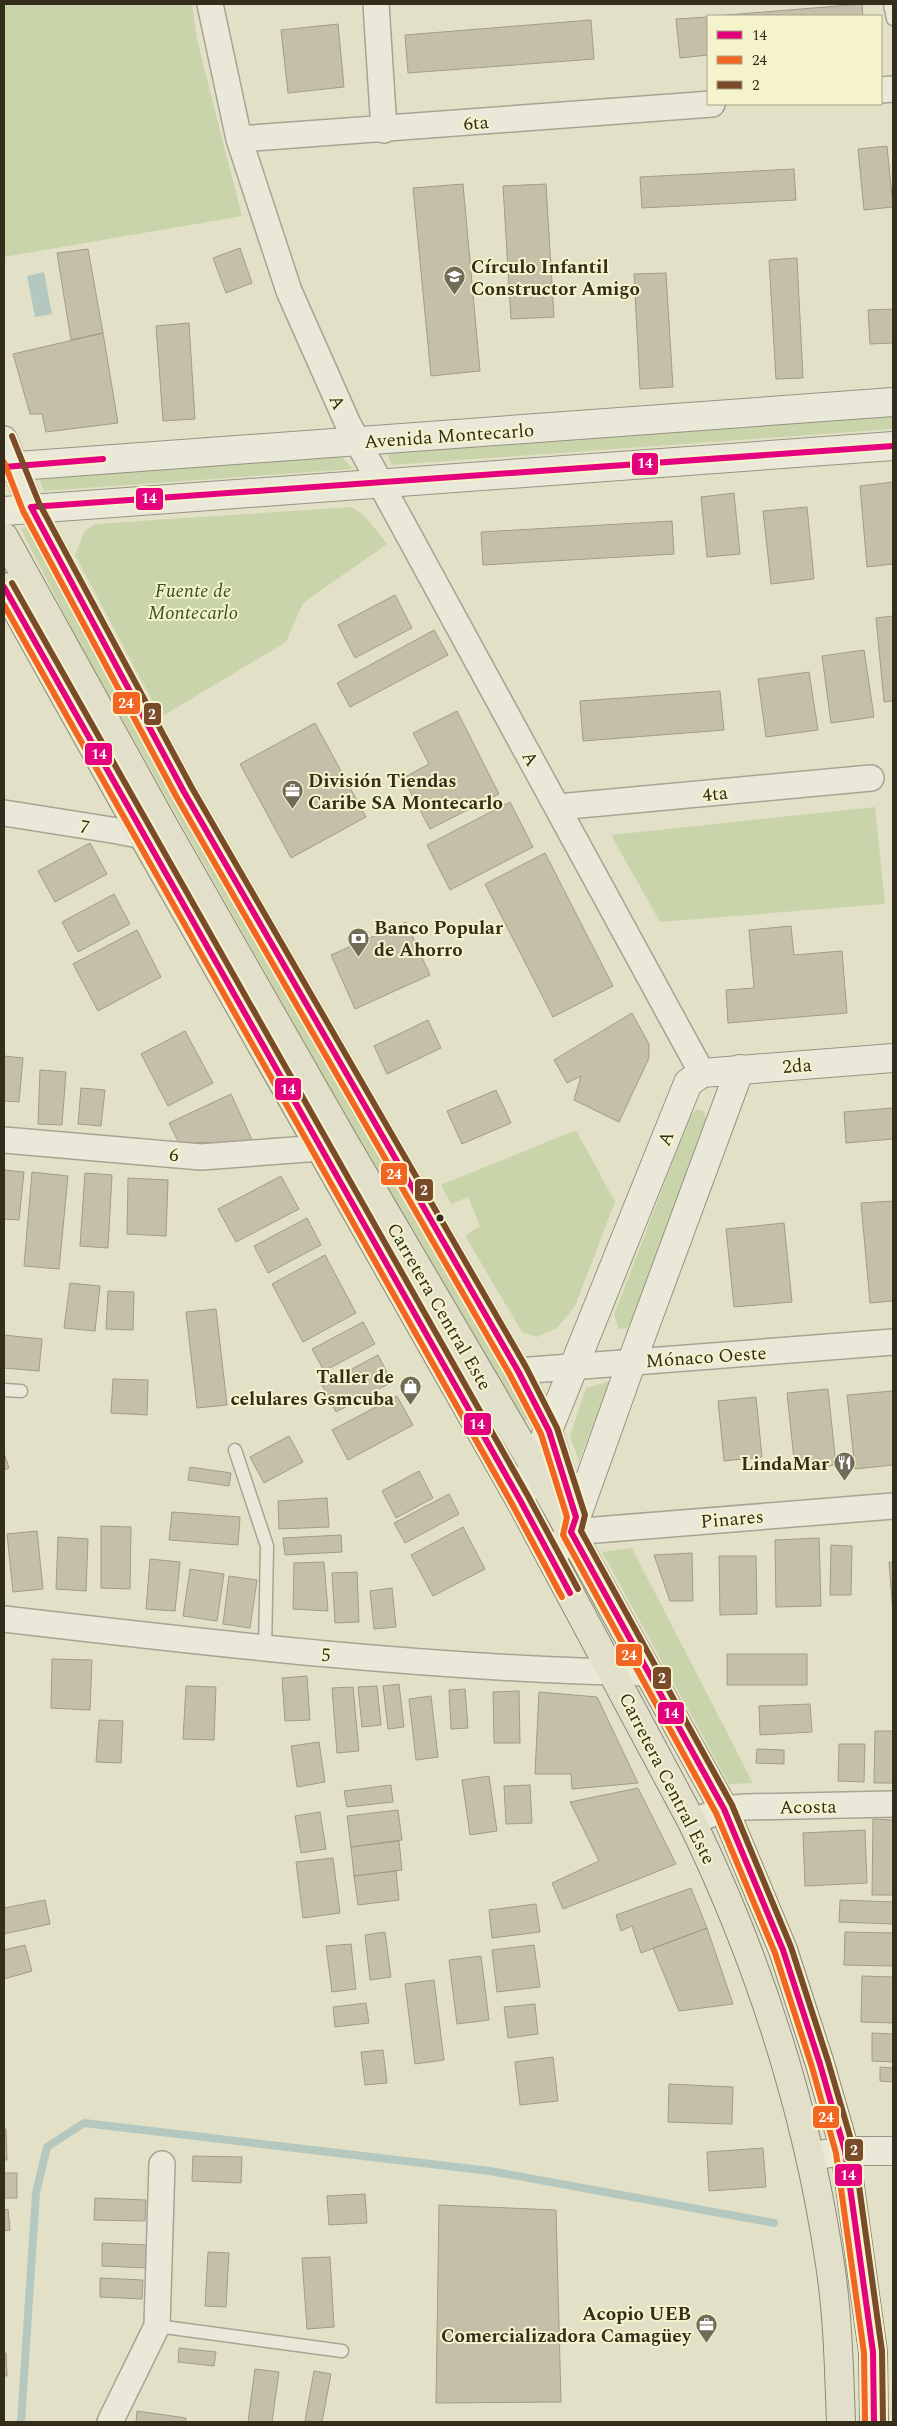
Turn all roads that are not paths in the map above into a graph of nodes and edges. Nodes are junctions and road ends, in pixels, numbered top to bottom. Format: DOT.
graph roads {
  1 [pos="210,4"];
  2 [pos="376,4"];
  3 [pos="890,4"];
  4 [pos="893,19"];
  5 [pos="707,104"];
  6 [pos="384,130"];
  7 [pos="240,139"];
  8 [pos="893,402"];
  9 [pos="4,439"];
  10 [pos="356,442"];
  11 [pos="893,446"];
  12 [pos="8,466"];
  13 [pos="380,483"];
  14 [pos="31,507"];
  15 [pos="4,511"];
  16 [pos="4,537"];
  17 [pos="4,587"];
  18 [pos="871,778"];
  19 [pos="558,807"];
  20 [pos="4,813"];
  21 [pos="154,832"];
  22 [pos="893,1058"];
  23 [pos="740,1069"];
  24 [pos="702,1072"];
  25 [pos="4,1140"];
  26 [pos="332,1144"];
  27 [pos="893,1342"];
  28 [pos="632,1361"];
  29 [pos="572,1367"];
  30 [pos="518,1371"];
  31 [pos="4,1390"];
  32 [pos="21,1390"];
  33 [pos="549,1431"];
  34 [pos="234,1450"];
  35 [pos="534,1466"];
  36 [pos="520,1500"];
  37 [pos="893,1506"];
  38 [pos="574,1525"];
  39 [pos="552,1558"];
  40 [pos="4,1619"];
  41 [pos="265,1650"];
  42 [pos="613,1672"];
  43 [pos="650,1673"];
  44 [pos="893,1804"];
  45 [pos="724,1809"];
  46 [pos="692,1822"];
  47 [pos="845,2151"];
  48 [pos="893,2151"];
  49 [pos="811,2156"];
  50 [pos="162,2164"];
  51 [pos="157,2326"];
  52 [pos="342,2351"];
  53 [pos="110,2422"];
  54 [pos="841,2422"];
  55 [pos="874,2422"];
  1 -- 7 [label="street, A"];
  2 -- 6 [label="street"];
  3 -- 4 [label="lane"];
  5 -- 6 [label="street, 6ta"];
  6 -- 7 [label="street, 6ta"];
  7 -- 10 [label="street, A"];
  8 -- 10 [label="main road, Avenida Montecarlo"];
  9 -- 12 [label="street"];
  10 -- 12 [label="main road, Avenida Montecarlo"];
  10 -- 13 [label="street, A"];
  11 -- 13 [label="main road"];
  12 -- 14 [label="street"];
  13 -- 14 [label="main road"];
  13 -- 19 [label="street, A"];
  14 -- 15 [label="main road"];
  14 -- 30 [label="street"];
  16 -- 21 [label="main road, Carretera Central Este"];
  17 -- 21 [label="main road, Carretera Central Este"];
  18 -- 19 [label="street, 4ta"];
  19 -- 24 [label="street, A"];
  20 -- 21 [label="street, 7"];
  21 -- 26 [label="main road, Carretera Central Este"];
  22 -- 23 [label="main road, 2da"];
  23 -- 24 [label="main road, 2da"];
  23 -- 28 [label="main road"];
  24 -- 29 [label="main road, A"];
  25 -- 26 [label="street, 6"];
  26 -- 35 [label="main road, Carretera Central Este"];
  26 -- 36 [label="main road, Carretera Central Este"];
  27 -- 28 [label="street, Mónaco Oeste"];
  28 -- 29 [label="street, Mónaco Oeste"];
  28 -- 38 [label="main road"];
  29 -- 30 [label="street, Mónaco Oeste"];
  29 -- 33 [label="main road, A"];
  30 -- 33 [label="street"];
  31 -- 32 [label="lane"];
  33 -- 35 [label="main road, A"];
  33 -- 38 [label="street"];
  34 -- 41 [label="lane"];
  35 -- 36 [label="main road, A"];
  35 -- 38 [label="main road, Carretera Central Este"];
  36 -- 39 [label="main road, Carretera Central Este"];
  37 -- 38 [label="street, Pinares"];
  38 -- 39 [label="main road"];
  38 -- 43 [label="main road, Carretera Central Este"];
  39 -- 42 [label="main road, Carretera Central Este"];
  40 -- 41 [label="street, 5"];
  41 -- 42 [label="street, 5"];
  42 -- 43 [label="street, 5"];
  42 -- 46 [label="main road, Carretera Central Este"];
  43 -- 45 [label="main road, Carretera Central Este"];
  44 -- 45 [label="street, Acosta"];
  45 -- 46 [label="street"];
  45 -- 47 [label="main road, Carretera Central Este"];
  46 -- 49 [label="main road, Carretera Central Este"];
  47 -- 48 [label="main road"];
  47 -- 49 [label="main road"];
  47 -- 55 [label="main road, Carretera Central Este"];
  49 -- 54 [label="main road, Carretera Central Este"];
  50 -- 51 [label="street"];
  51 -- 52 [label="lane"];
  51 -- 53 [label="street"];
}
